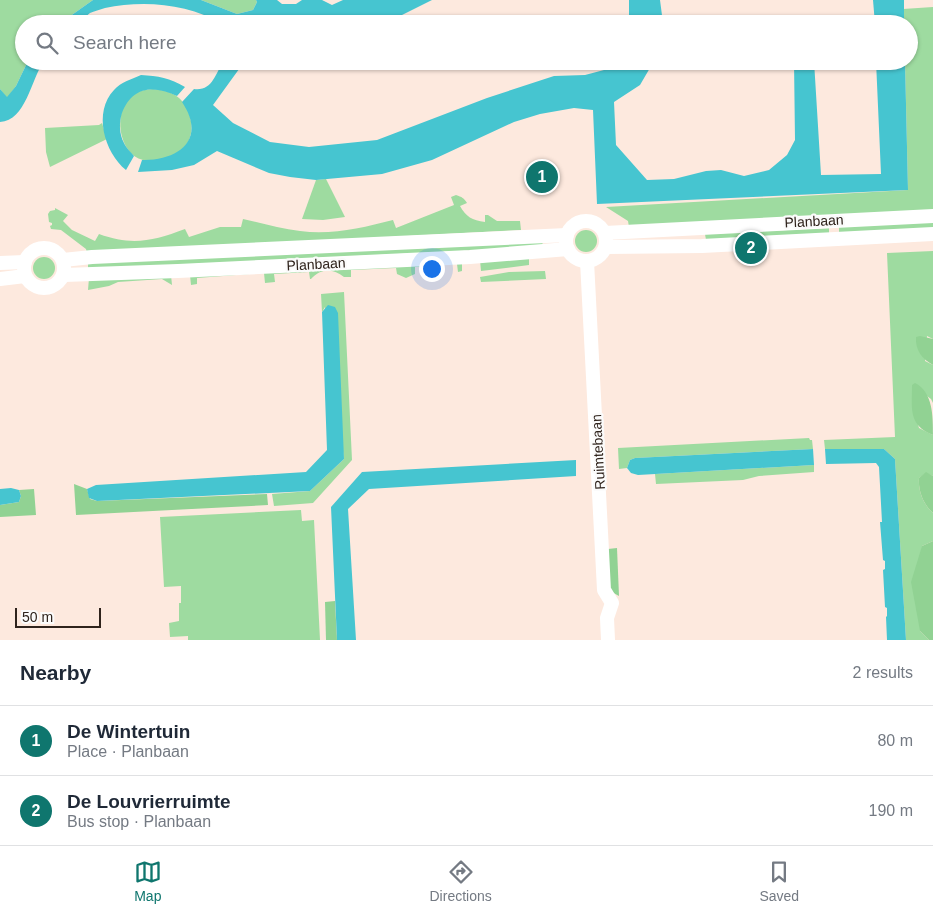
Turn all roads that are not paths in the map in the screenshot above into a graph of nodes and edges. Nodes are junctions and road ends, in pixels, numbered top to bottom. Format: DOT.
graph roads {
  1 [pos="933,216"];
  2 [pos="933,234"];
  3 [pos="605,240"];
  4 [pos="567,242"];
  5 [pos="63,260"];
  6 [pos="587,261"];
  7 [pos="0,263"];
  8 [pos="25,269"];
  9 [pos="64,275"];
  10 [pos="0,279"];
  11 [pos="608,640"];
  1 -- 3 [label="street, Planbaan"];
  2 -- 3 [label="street, Planbaan"];
  3 -- 4 [label="street"];
  3 -- 6 [label="street"];
  4 -- 5 [label="street, Planbaan"];
  4 -- 6 [label="street"];
  4 -- 9 [label="street, Planbaan"];
  5 -- 8 [label="street"];
  5 -- 9 [label="street"];
  6 -- 11 [label="street, Ruimtebaan"];
  7 -- 8 [label="street"];
  8 -- 9 [label="street"];
  8 -- 10 [label="street"];
}
